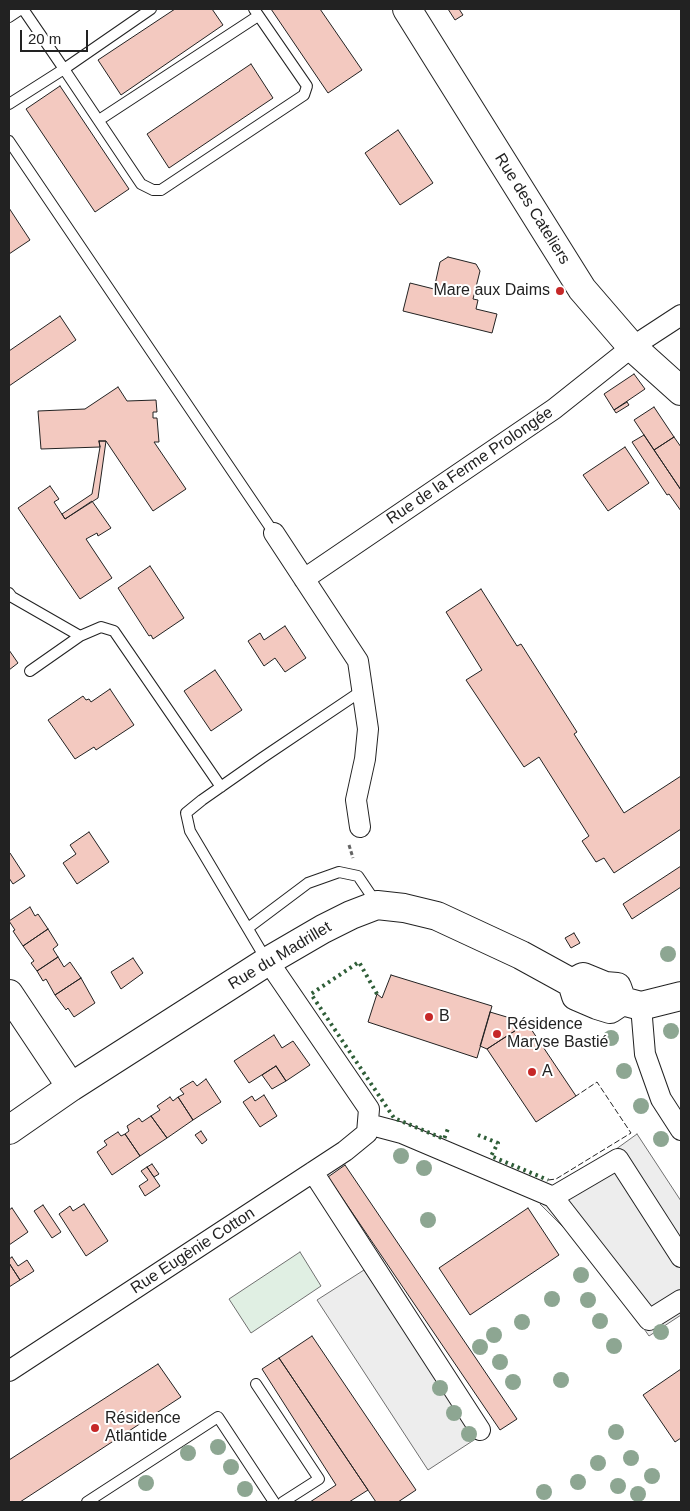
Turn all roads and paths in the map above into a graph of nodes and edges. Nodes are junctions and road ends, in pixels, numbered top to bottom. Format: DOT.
graph roads {
  1 [pos="22,9"];
  2 [pos="151,9"];
  3 [pos="407,9"];
  4 [pos="256,12"];
  5 [pos="9,17"];
  6 [pos="64,69"];
  7 [pos="9,104"];
  8 [pos="98,120"];
  9 [pos="9,141"];
  10 [pos="681,315"];
  11 [pos="632,347"];
  12 [pos="681,391"];
  13 [pos="274,533"];
  14 [pos="304,579"];
  15 [pos="9,594"];
  16 [pos="80,636"];
  17 [pos="30,671"];
  18 [pos="363,690"];
  19 [pos="221,787"];
  20 [pos="360,827"];
  21 [pos="378,905"];
  22 [pos="248,928"];
  23 [pos="268,961"];
  24 [pos="9,994"];
  25 [pos="681,996"];
  26 [pos="631,1003"];
  27 [pos="71,1087"];
  28 [pos="368,1124"];
  29 [pos="9,1130"];
  30 [pos="681,1130"];
  31 [pos="313,1172"];
  32 [pos="554,1197"];
  33 [pos="681,1257"];
  34 [pos="681,1300"];
  35 [pos="9,1371"];
  36 [pos="256,1384"];
  37 [pos="480,1430"];
  38 [pos="87,1502"];
  39 [pos="274,1502"];
  40 [pos="283,1502"];
  1 -- 5 [label="lane"];
  1 -- 6 [label="lane"];
  2 -- 6 [label="lane"];
  3 -- 11 [label="street, Rue des Cateliers"];
  4 -- 8 [label="lane"];
  4 -- 8 [label="lane"];
  6 -- 7 [label="lane"];
  6 -- 8 [label="lane"];
  9 -- 13 [label="lane"];
  10 -- 11 [label="street, Rue de la Ferme Prolongée"];
  11 -- 12 [label="street, Rue des Cateliers"];
  11 -- 14 [label="street, Rue de la Ferme Prolongée"];
  13 -- 14 [label="street"];
  14 -- 18 [label="street"];
  15 -- 16 [label="lane"];
  16 -- 17 [label="lane"];
  16 -- 19 [label="lane"];
  18 -- 19 [label="lane"];
  18 -- 20 [label="street"];
  19 -- 22 [label="lane"];
  21 -- 22 [label="lane"];
  21 -- 23 [label="street, Rue du Madrillet"];
  21 -- 26 [label="street, Rue du Madrillet"];
  22 -- 23 [label="lane"];
  23 -- 27 [label="street, Rue du Madrillet"];
  23 -- 28 [label="street"];
  24 -- 27 [label="street"];
  25 -- 26 [label="street, Rue du Madrillet"];
  26 -- 30 [label="street"];
  27 -- 29 [label="street, Rue du Madrillet"];
  28 -- 31 [label="street, Rue Eugènie Cotton"];
  28 -- 32 [label="street"];
  31 -- 35 [label="street, Rue Eugènie Cotton"];
  31 -- 37 [label="street"];
  32 -- 33 [label="street"];
  32 -- 34 [label="street"];
  36 -- 40 [label="lane"];
  38 -- 39 [label="lane"];
}
